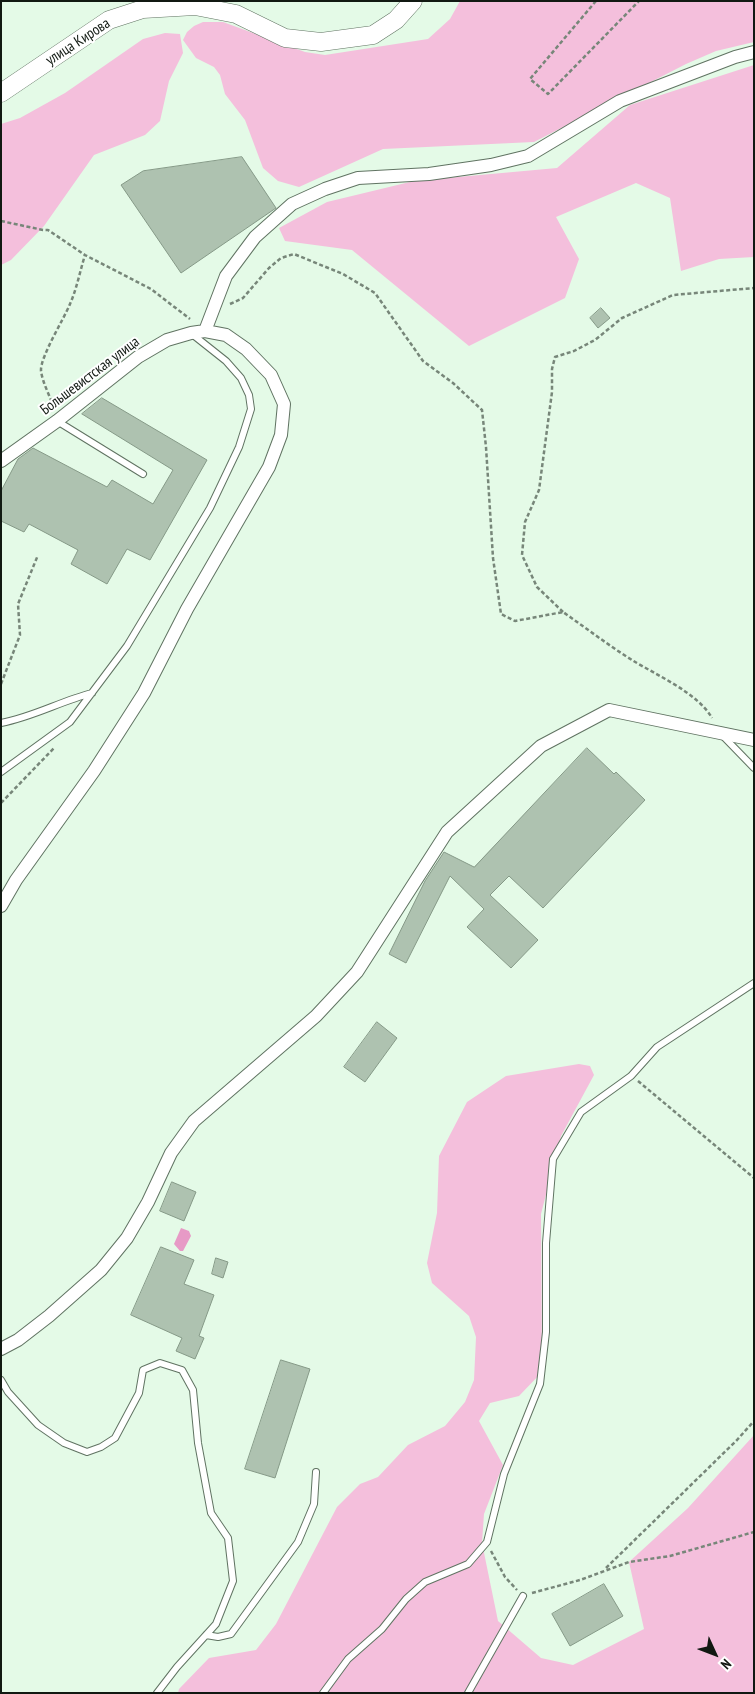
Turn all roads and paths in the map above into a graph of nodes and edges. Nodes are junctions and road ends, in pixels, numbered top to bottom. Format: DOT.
graph roads {
  1 [pos="413,1"];
  2 [pos="596,1"];
  3 [pos="639,1"];
  4 [pos="754,52"];
  5 [pos="1,93"];
  6 [pos="1,221"];
  7 [pos="85,256"];
  8 [pos="754,288"];
  9 [pos="212,312"];
  10 [pos="205,331"];
  11 [pos="191,333"];
  12 [pos="57,421"];
  13 [pos="1,462"];
  14 [pos="143,474"];
  15 [pos="38,555"];
  16 [pos="563,612"];
  17 [pos="1,684"];
  18 [pos="92,693"];
  19 [pos="1,723"];
  20 [pos="720,733"];
  21 [pos="754,740"];
  22 [pos="56,746"];
  23 [pos="754,768"];
  24 [pos="1,772"];
  25 [pos="1,803"];
  26 [pos="1,906"];
  27 [pos="754,984"];
  28 [pos="631,1076"];
  29 [pos="754,1178"];
  30 [pos="1,1349"];
  31 [pos="1,1380"];
  32 [pos="754,1421"];
  33 [pos="316,1472"];
  34 [pos="754,1532"];
  35 [pos="486,1542"];
  36 [pos="604,1570"];
  37 [pos="522,1596"];
  38 [pos="206,1635"];
  39 [pos="157,1693"];
  40 [pos="324,1693"];
  41 [pos="468,1693"];
  1 -- 5 [label="street, улица Кирова"];
  2 -- 3 [label="path"];
  4 -- 9 [label="street"];
  6 -- 7 [label="path"];
  7 -- 10 [label="path"];
  7 -- 12 [label="path"];
  8 -- 16 [label="path"];
  9 -- 10 [label="street"];
  9 -- 16 [label="path"];
  10 -- 11 [label="street, Большевистская улица"];
  10 -- 26 [label="street"];
  11 -- 12 [label="street, Большевистская улица"];
  11 -- 18 [label="lane"];
  12 -- 13 [label="street, Большевистская улица"];
  12 -- 14 [label="lane"];
  15 -- 17 [label="path"];
  16 -- 20 [label="path"];
  18 -- 19 [label="lane"];
  18 -- 24 [label="lane"];
  20 -- 21 [label="street"];
  20 -- 23 [label="lane"];
  20 -- 30 [label="street"];
  22 -- 25 [label="path"];
  27 -- 28 [label="lane"];
  28 -- 29 [label="path"];
  28 -- 35 [label="lane"];
  31 -- 38 [label="lane"];
  32 -- 36 [label="path"];
  33 -- 38 [label="lane"];
  34 -- 36 [label="path"];
  35 -- 37 [label="path"];
  35 -- 40 [label="lane"];
  36 -- 37 [label="path"];
  37 -- 41 [label="lane"];
  38 -- 39 [label="lane"];
}
